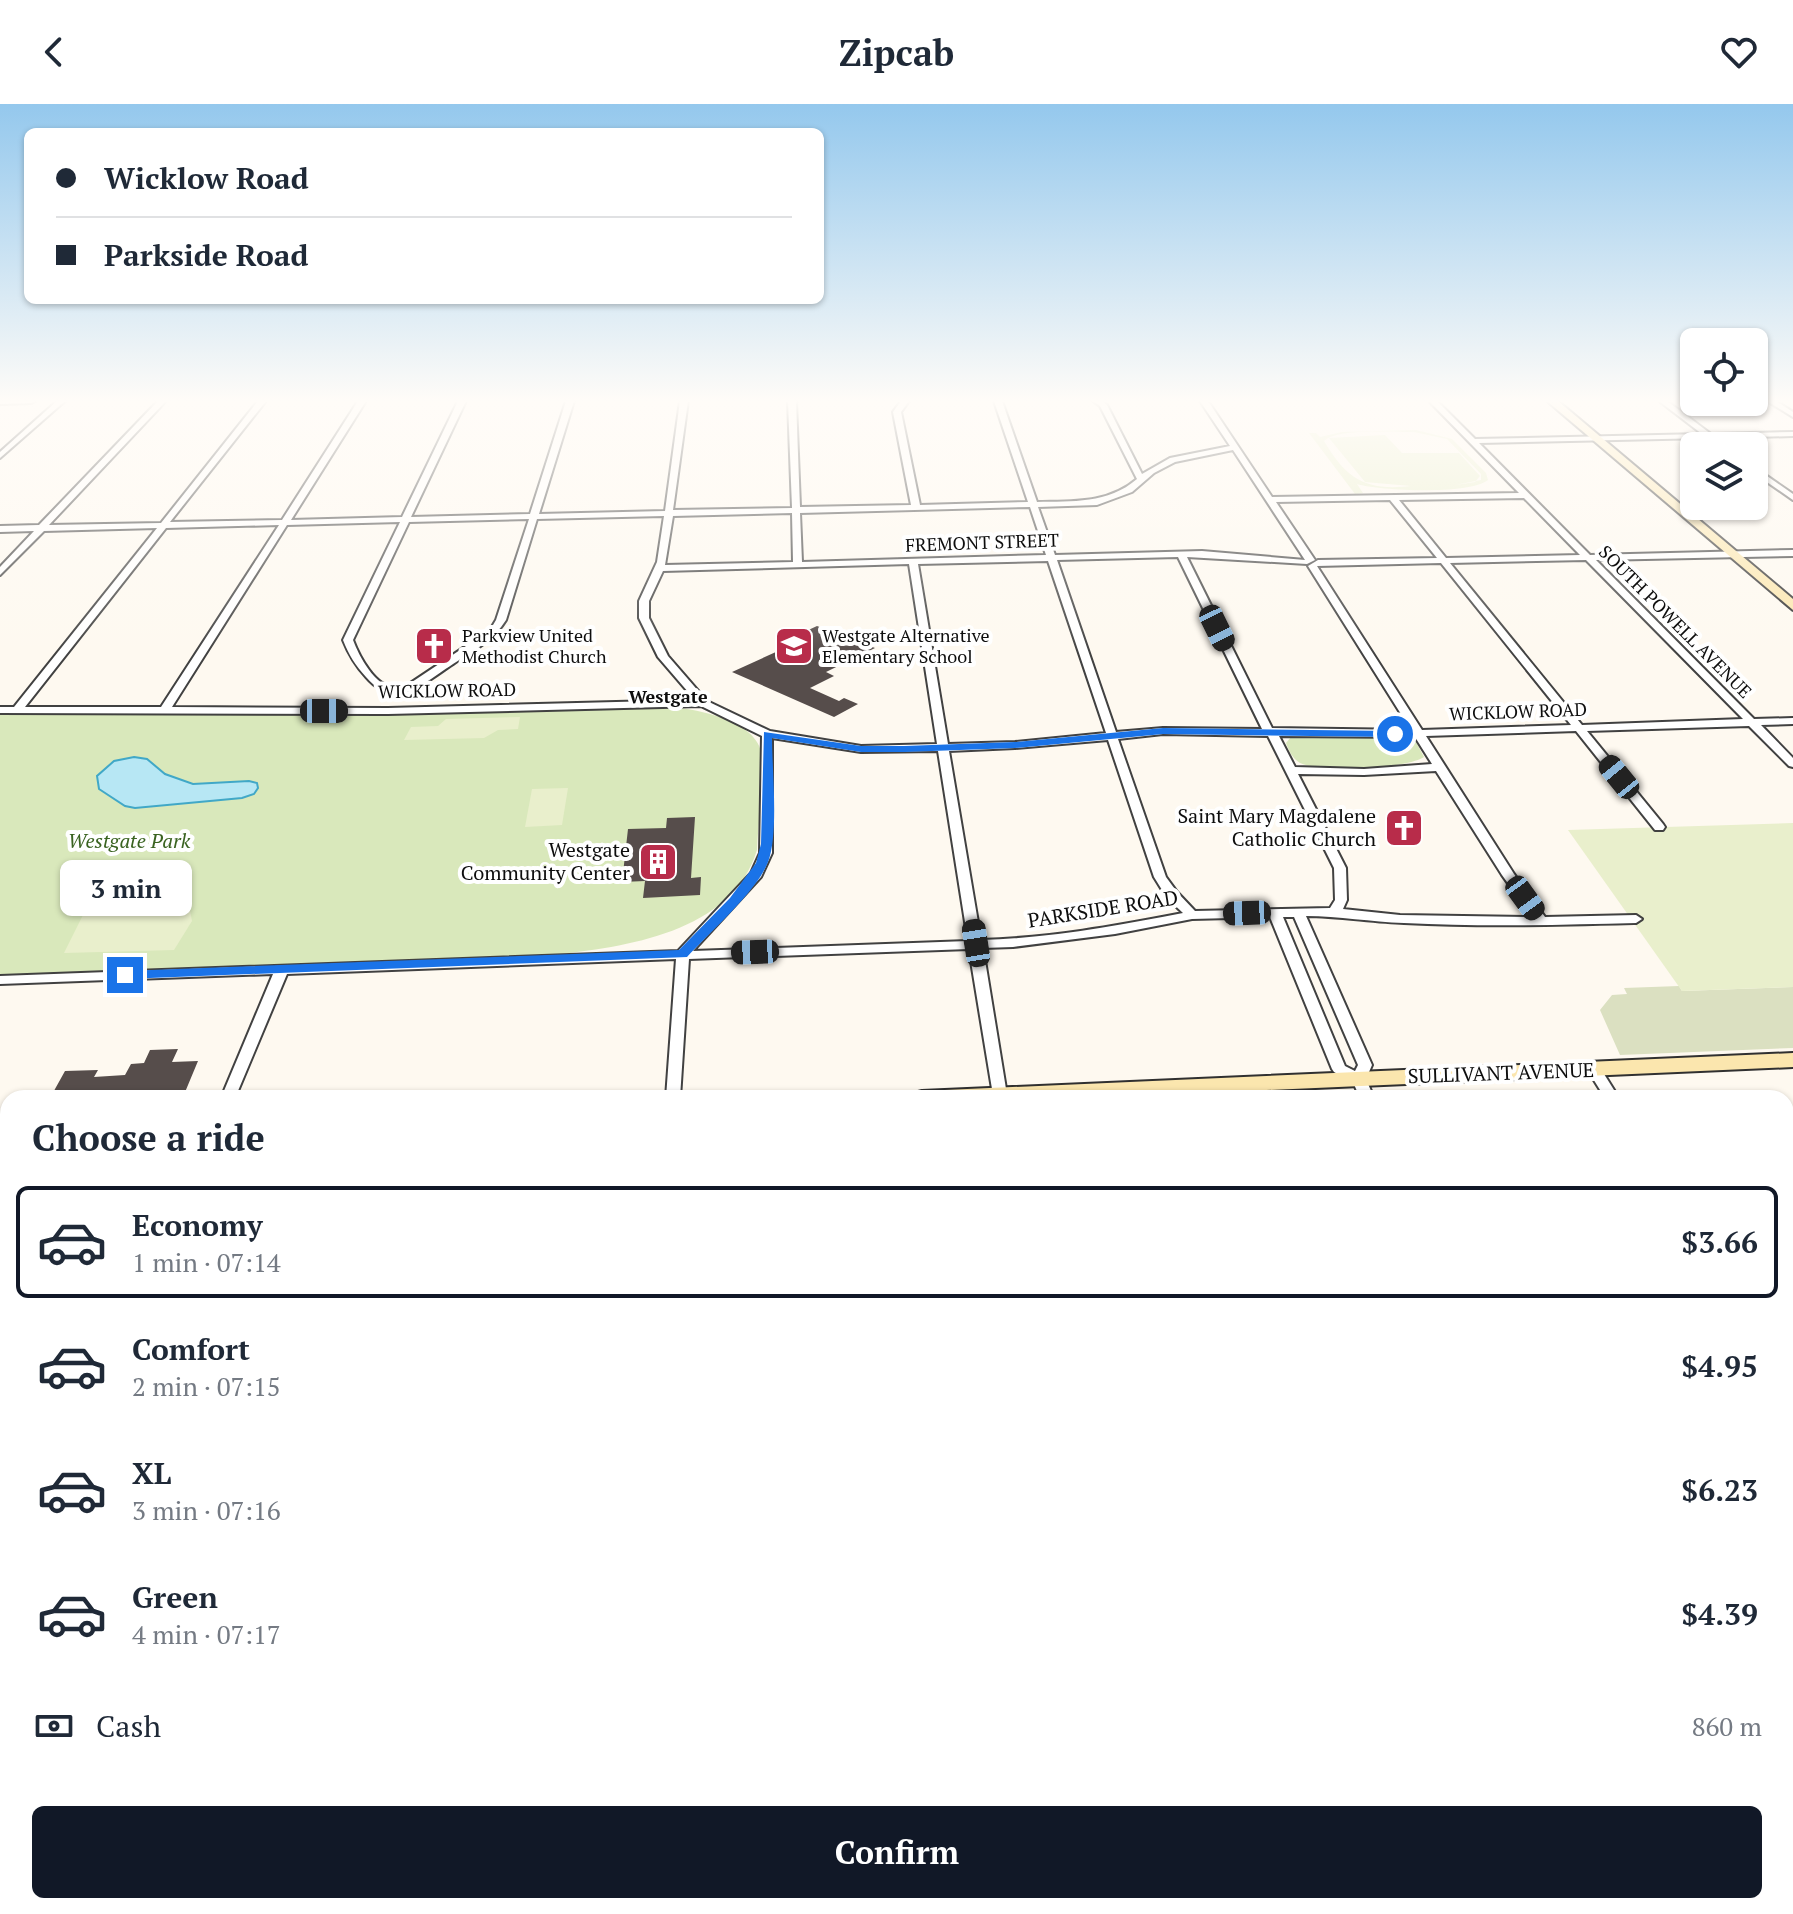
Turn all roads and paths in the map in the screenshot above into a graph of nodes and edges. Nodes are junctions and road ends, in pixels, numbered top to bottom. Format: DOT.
graph roads {
  1 [pos="82,485"];
  2 [pos="195,485"];
  3 [pos="308,485"];
  4 [pos="420,485"];
  5 [pos="543,485"];
  6 [pos="673,485"];
  7 [pos="796,485"];
  8 [pos="912,485"];
  9 [pos="1028,485"];
  10 [pos="1134,485"];
  11 [pos="1260,485"];
  12 [pos="1517,485"];
  13 [pos="1650,485"];
  14 [pos="1776,485"];
  15 [pos="1526,495"];
  16 [pos="1393,498"];
  17 [pos="1793,498"];
  18 [pos="1270,500"];
  19 [pos="1034,504"];
  20 [pos="916,507"];
  21 [pos="797,510"];
  22 [pos="669,513"];
  23 [pos="533,516"];
  24 [pos="404,519"];
  25 [pos="284,522"];
  26 [pos="163,525"];
  27 [pos="41,528"];
  28 [pos="0,529"];
  29 [pos="1793,553"];
  30 [pos="1181,554"];
  31 [pos="1732,555"];
  32 [pos="1053,557"];
  33 [pos="1590,559"];
  34 [pos="913,561"];
  35 [pos="1445,562"];
  36 [pos="1311,563"];
  37 [pos="798,564"];
  38 [pos="660,568"];
  39 [pos="0,572"];
  40 [pos="1793,606"];
  41 [pos="395,691"];
  42 [pos="703,703"];
  43 [pos="0,710"];
  44 [pos="17,710"];
  45 [pos="164,711"];
  46 [pos="388,711"];
  47 [pos="1793,721"];
  48 [pos="1752,723"];
  49 [pos="1579,728"];
  50 [pos="1269,731"];
  51 [pos="1421,733"];
  52 [pos="767,734"];
  53 [pos="1112,735"];
  54 [pos="944,748"];
  55 [pos="1793,764"];
  56 [pos="1441,767"];
  57 [pos="1290,770"];
  58 [pos="1659,827"];
  59 [pos="1274,912"];
  60 [pos="1298,912"];
  61 [pos="1335,912"];
  62 [pos="1192,915"];
  63 [pos="1636,919"];
  64 [pos="1542,922"];
  65 [pos="976,943"];
  66 [pos="683,954"];
  67 [pos="282,969"];
  68 [pos="0,980"];
  69 [pos="1793,1060"];
  70 [pos="1594,1069"];
  71 [pos="1363,1089"];
  72 [pos="231,1090"];
  73 [pos="674,1090"];
  74 [pos="999,1090"];
  75 [pos="1315,1090"];
  76 [pos="1607,1090"];
  1 -- 27 [label="street"];
  2 -- 26 [label="street"];
  3 -- 25 [label="street"];
  4 -- 24 [label="street"];
  5 -- 23 [label="street"];
  6 -- 22 [label="street"];
  7 -- 21 [label="street"];
  8 -- 20 [label="street"];
  9 -- 19 [label="street"];
  10 -- 19 [label="street"];
  11 -- 18 [label="street"];
  12 -- 15 [label="street, SOUTH POWELL AVENUE"];
  13 -- 31 [label="main road"];
  14 -- 17 [label="street"];
  15 -- 16 [label="street"];
  15 -- 33 [label="street, SOUTH POWELL AVENUE"];
  16 -- 18 [label="street"];
  16 -- 35 [label="street"];
  18 -- 36 [label="street"];
  19 -- 20 [label="street"];
  19 -- 32 [label="street"];
  20 -- 21 [label="street"];
  21 -- 22 [label="street"];
  21 -- 37 [label="street"];
  22 -- 23 [label="street"];
  22 -- 38 [label="street"];
  23 -- 24 [label="street"];
  23 -- 41 [label="street"];
  24 -- 25 [label="street"];
  24 -- 41 [label="street"];
  25 -- 26 [label="street"];
  25 -- 45 [label="street"];
  26 -- 27 [label="street"];
  26 -- 44 [label="street"];
  27 -- 28 [label="street"];
  27 -- 39 [label="street"];
  29 -- 31 [label="street, FREMONT STREET"];
  30 -- 32 [label="street, FREMONT STREET"];
  30 -- 36 [label="street, FREMONT STREET"];
  30 -- 50 [label="street"];
  31 -- 33 [label="street, FREMONT STREET"];
  31 -- 40 [label="main road"];
  32 -- 34 [label="street, FREMONT STREET"];
  32 -- 53 [label="street"];
  33 -- 35 [label="street, FREMONT STREET"];
  33 -- 48 [label="street, SOUTH POWELL AVENUE"];
  34 -- 37 [label="street, FREMONT STREET"];
  34 -- 54 [label="street"];
  35 -- 36 [label="street, FREMONT STREET"];
  35 -- 49 [label="street"];
  36 -- 51 [label="street"];
  37 -- 38 [label="street, FREMONT STREET"];
  38 -- 42 [label="street"];
  41 -- 46 [label="street"];
  42 -- 46 [label="street, WICKLOW ROAD"];
  42 -- 52 [label="street, WICKLOW ROAD"];
  43 -- 44 [label="street, WICKLOW ROAD"];
  44 -- 45 [label="street, WICKLOW ROAD"];
  45 -- 46 [label="street, WICKLOW ROAD"];
  47 -- 48 [label="street, WICKLOW ROAD"];
  48 -- 49 [label="street, WICKLOW ROAD"];
  48 -- 55 [label="street, SOUTH POWELL AVENUE"];
  49 -- 51 [label="street, WICKLOW ROAD"];
  49 -- 58 [label="street"];
  50 -- 51 [label="street, WICKLOW ROAD"];
  50 -- 53 [label="street, WICKLOW ROAD"];
  50 -- 57 [label="street"];
  51 -- 56 [label="street"];
  52 -- 54 [label="street, WICKLOW ROAD"];
  52 -- 66 [label="street"];
  53 -- 54 [label="street, WICKLOW ROAD"];
  53 -- 62 [label="street"];
  54 -- 65 [label="street"];
  56 -- 57 [label="street"];
  56 -- 64 [label="street"];
  57 -- 61 [label="street"];
  59 -- 60 [label="street, PARKSIDE ROAD"];
  59 -- 62 [label="street, PARKSIDE ROAD"];
  59 -- 71 [label="street"];
  60 -- 61 [label="street, PARKSIDE ROAD"];
  60 -- 71 [label="street"];
  61 -- 64 [label="street, PARKSIDE ROAD"];
  62 -- 65 [label="street, PARKSIDE ROAD"];
  63 -- 64 [label="street, PARKSIDE ROAD"];
  65 -- 66 [label="street, PARKSIDE ROAD"];
  65 -- 74 [label="street"];
  66 -- 67 [label="street, PARKSIDE ROAD"];
  66 -- 73 [label="street"];
  67 -- 68 [label="street, PARKSIDE ROAD"];
  67 -- 72 [label="street"];
  69 -- 70 [label="main road, SULLIVANT AVENUE"];
  70 -- 71 [label="main road, SULLIVANT AVENUE"];
  70 -- 76 [label="street"];
  71 -- 75 [label="main road, SULLIVANT AVENUE"];
}
